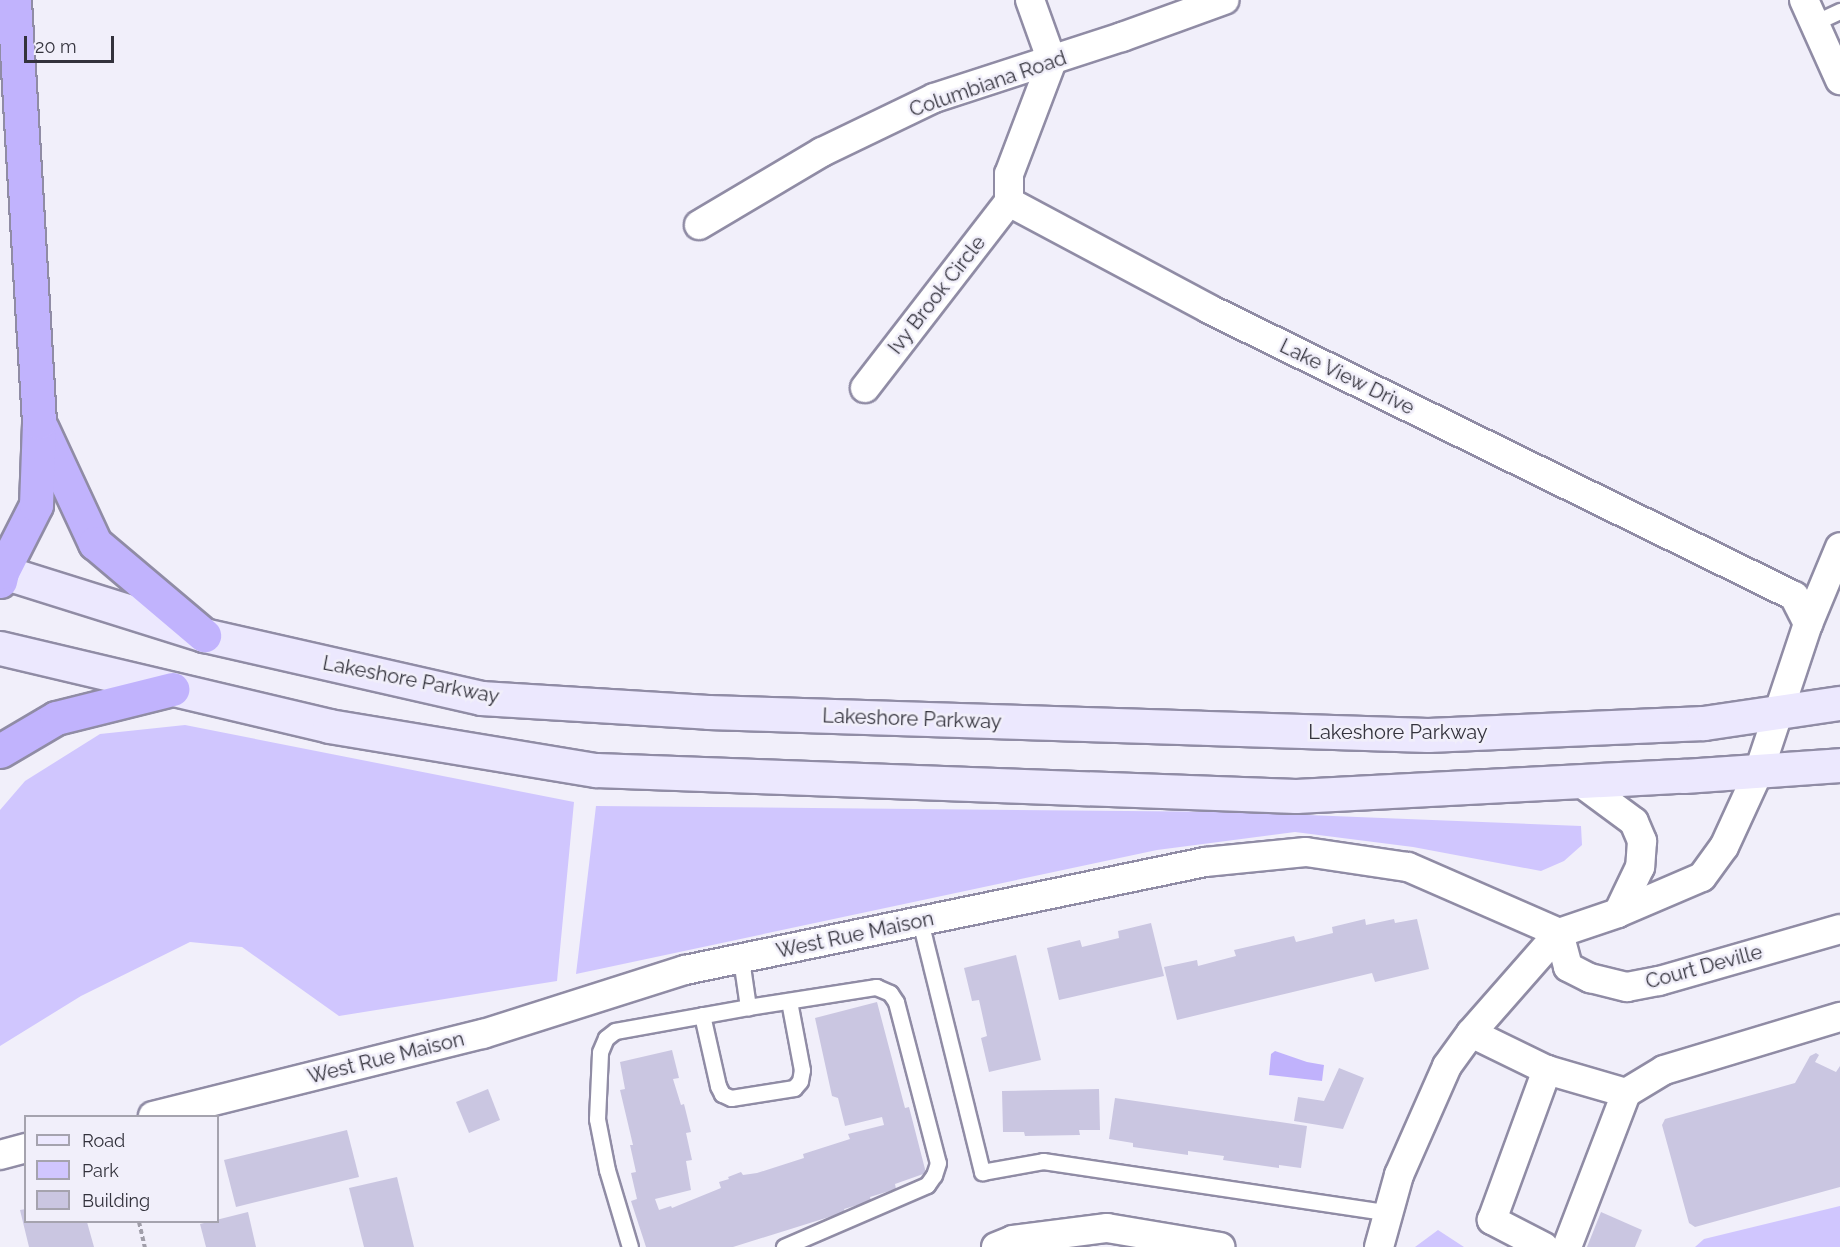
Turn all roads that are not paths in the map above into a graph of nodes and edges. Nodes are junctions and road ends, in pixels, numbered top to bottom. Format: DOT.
graph roads {
  1 [pos="14,0"];
  2 [pos="1030,0"];
  3 [pos="1224,0"];
  4 [pos="1809,11"];
  5 [pos="1840,11"];
  6 [pos="1052,61"];
  7 [pos="1840,80"];
  8 [pos="1009,202"];
  9 [pos="699,225"];
  10 [pos="865,388"];
  11 [pos="39,422"];
  12 [pos="1840,547"];
  13 [pos="1,575"];
  14 [pos="1808,624"];
  15 [pos="204,635"];
  16 [pos="0,648"];
  17 [pos="172,689"];
  18 [pos="1840,703"];
  19 [pos="1778,712"];
  20 [pos="0,751"];
  21 [pos="1840,765"];
  22 [pos="1759,771"];
  23 [pos="1580,782"];
  24 [pos="1618,913"];
  25 [pos="920,921"];
  26 [pos="1840,929"];
  27 [pos="1559,933"];
  28 [pos="741,959"];
  29 [pos="789,1001"];
  30 [pos="748,1007"];
  31 [pos="702,1015"];
  32 [pos="1840,1017"];
  33 [pos="1471,1033"];
  34 [pos="1547,1070"];
  35 [pos="1626,1093"];
  36 [pos="157,1115"];
  37 [pos="24,1149"];
  38 [pos="0,1155"];
  39 [pos="1389,1213"];
  40 [pos="630,1247"];
  41 [pos="784,1247"];
  42 [pos="996,1247"];
  43 [pos="1220,1247"];
  44 [pos="1379,1247"];
  45 [pos="1544,1247"];
  46 [pos="1567,1247"];
  1 -- 11 [label="highway"];
  2 -- 6 [label="street"];
  3 -- 6 [label="street, Columbiana Road"];
  4 -- 5 [label="lane"];
  4 -- 7 [label="street"];
  6 -- 8 [label="street"];
  6 -- 9 [label="street, Columbiana Road"];
  8 -- 10 [label="street, Ivy Brook Circle"];
  8 -- 14 [label="street, Lake View Drive"];
  11 -- 13 [label="highway"];
  11 -- 15 [label="highway"];
  12 -- 14 [label="street"];
  13 -- 15 [label="main road, Lakeshore Parkway"];
  14 -- 19 [label="street"];
  15 -- 19 [label="main road, Lakeshore Parkway"];
  16 -- 17 [label="main road"];
  17 -- 20 [label="highway"];
  17 -- 23 [label="main road"];
  18 -- 19 [label="main road, Lakeshore Parkway"];
  19 -- 22 [label="street"];
  21 -- 22 [label="main road"];
  22 -- 23 [label="main road"];
  22 -- 24 [label="street"];
  23 -- 24 [label="street"];
  24 -- 27 [label="street"];
  25 -- 27 [label="street, West Rue Maison"];
  25 -- 28 [label="street, West Rue Maison"];
  25 -- 39 [label="lane"];
  26 -- 27 [label="street, Court Deville"];
  27 -- 33 [label="street"];
  28 -- 30 [label="lane"];
  28 -- 36 [label="street, West Rue Maison"];
  29 -- 30 [label="lane"];
  29 -- 31 [label="lane"];
  29 -- 41 [label="lane"];
  30 -- 31 [label="lane"];
  31 -- 40 [label="lane"];
  32 -- 35 [label="street"];
  33 -- 34 [label="street"];
  33 -- 39 [label="street"];
  34 -- 35 [label="street"];
  34 -- 45 [label="street"];
  35 -- 46 [label="street"];
  37 -- 38 [label="street"];
  39 -- 44 [label="street"];
  42 -- 43 [label="street"];
}
